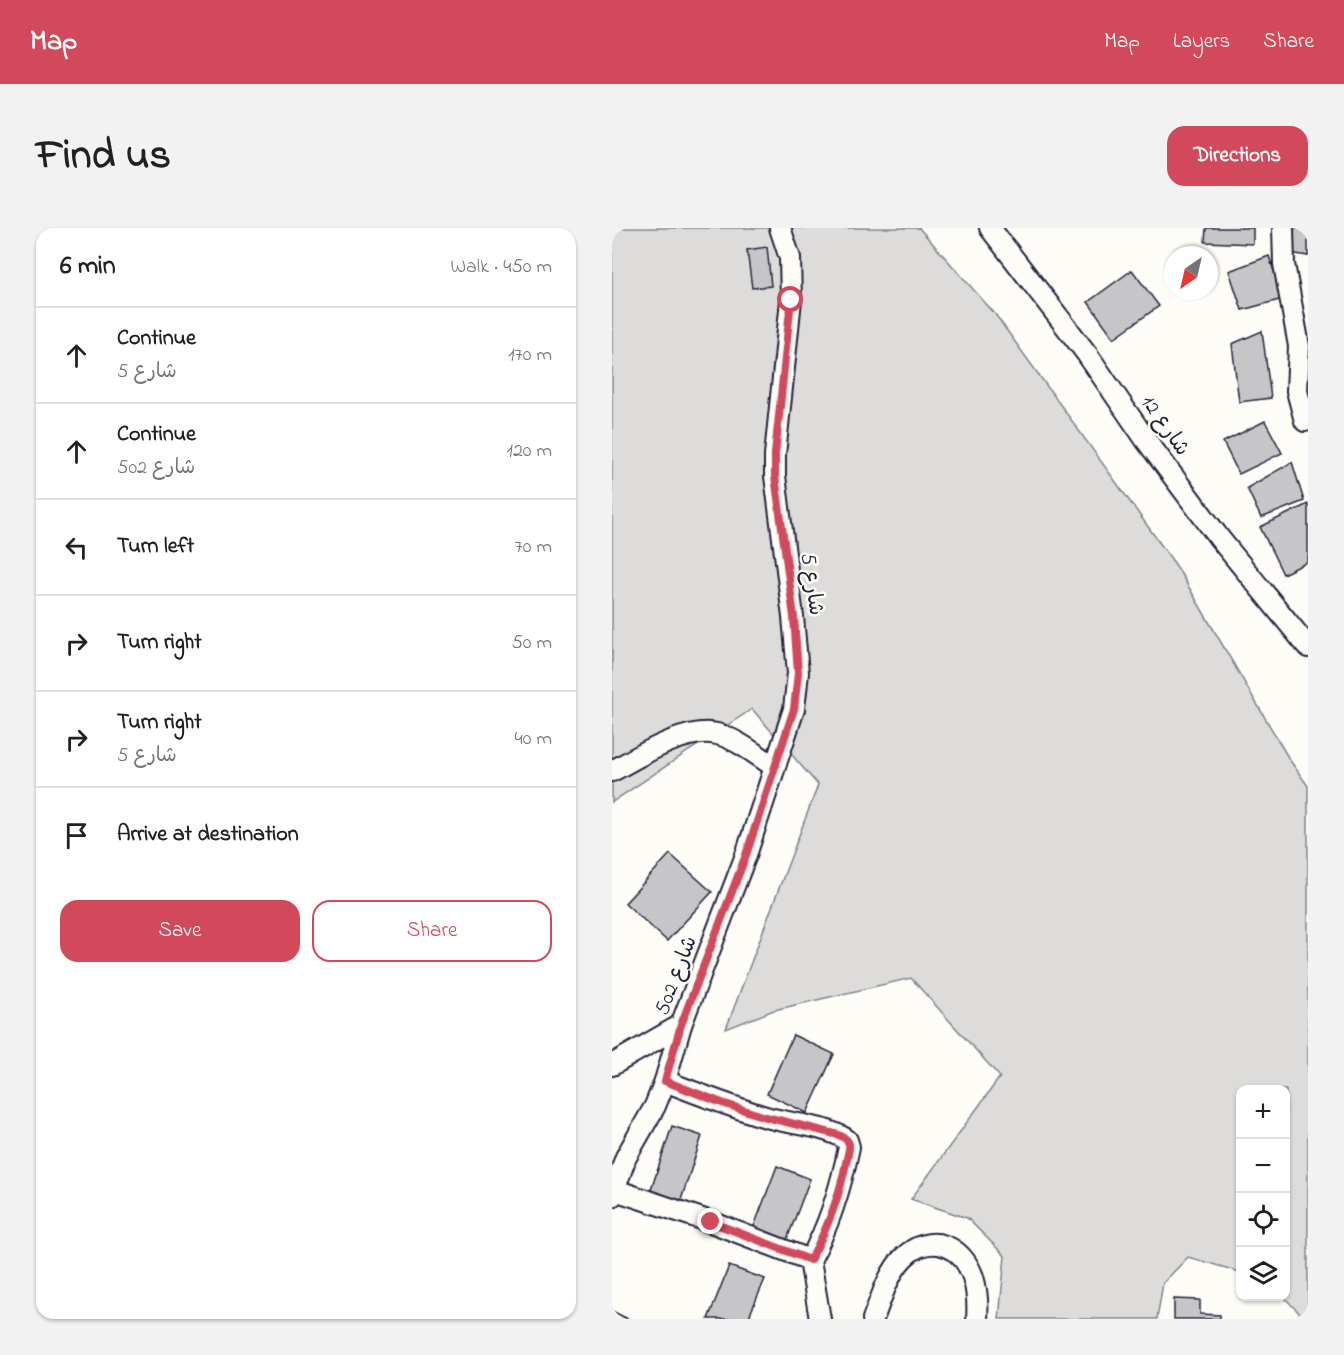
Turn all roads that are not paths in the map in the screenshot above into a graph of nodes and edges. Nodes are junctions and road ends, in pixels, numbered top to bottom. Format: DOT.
graph roads {
  1 [pos="780,228"];
  2 [pos="990,228"];
  3 [pos="1283,228"];
  4 [pos="1304,343"];
  5 [pos="1305,421"];
  6 [pos="1308,647"];
  7 [pos="774,766"];
  8 [pos="612,771"];
  9 [pos="681,1025"];
  10 [pos="612,1065"];
  11 [pos="665,1081"];
  12 [pos="613,1191"];
  13 [pos="810,1260"];
  14 [pos="820,1319"];
  15 [pos="873,1319"];
  16 [pos="977,1319"];
  1 -- 7 [label="street, شارع 5"];
  2 -- 6 [label="street, شارع 12"];
  3 -- 4 [label="street"];
  4 -- 5 [label="street"];
  7 -- 8 [label="street"];
  7 -- 9 [label="street, شارع 502"];
  9 -- 10 [label="street"];
  9 -- 11 [label="street, شارع 502"];
  11 -- 12 [label="street, شارع 502"];
  11 -- 13 [label="street"];
  12 -- 13 [label="street"];
  13 -- 14 [label="street"];
  15 -- 16 [label="street"];
}
